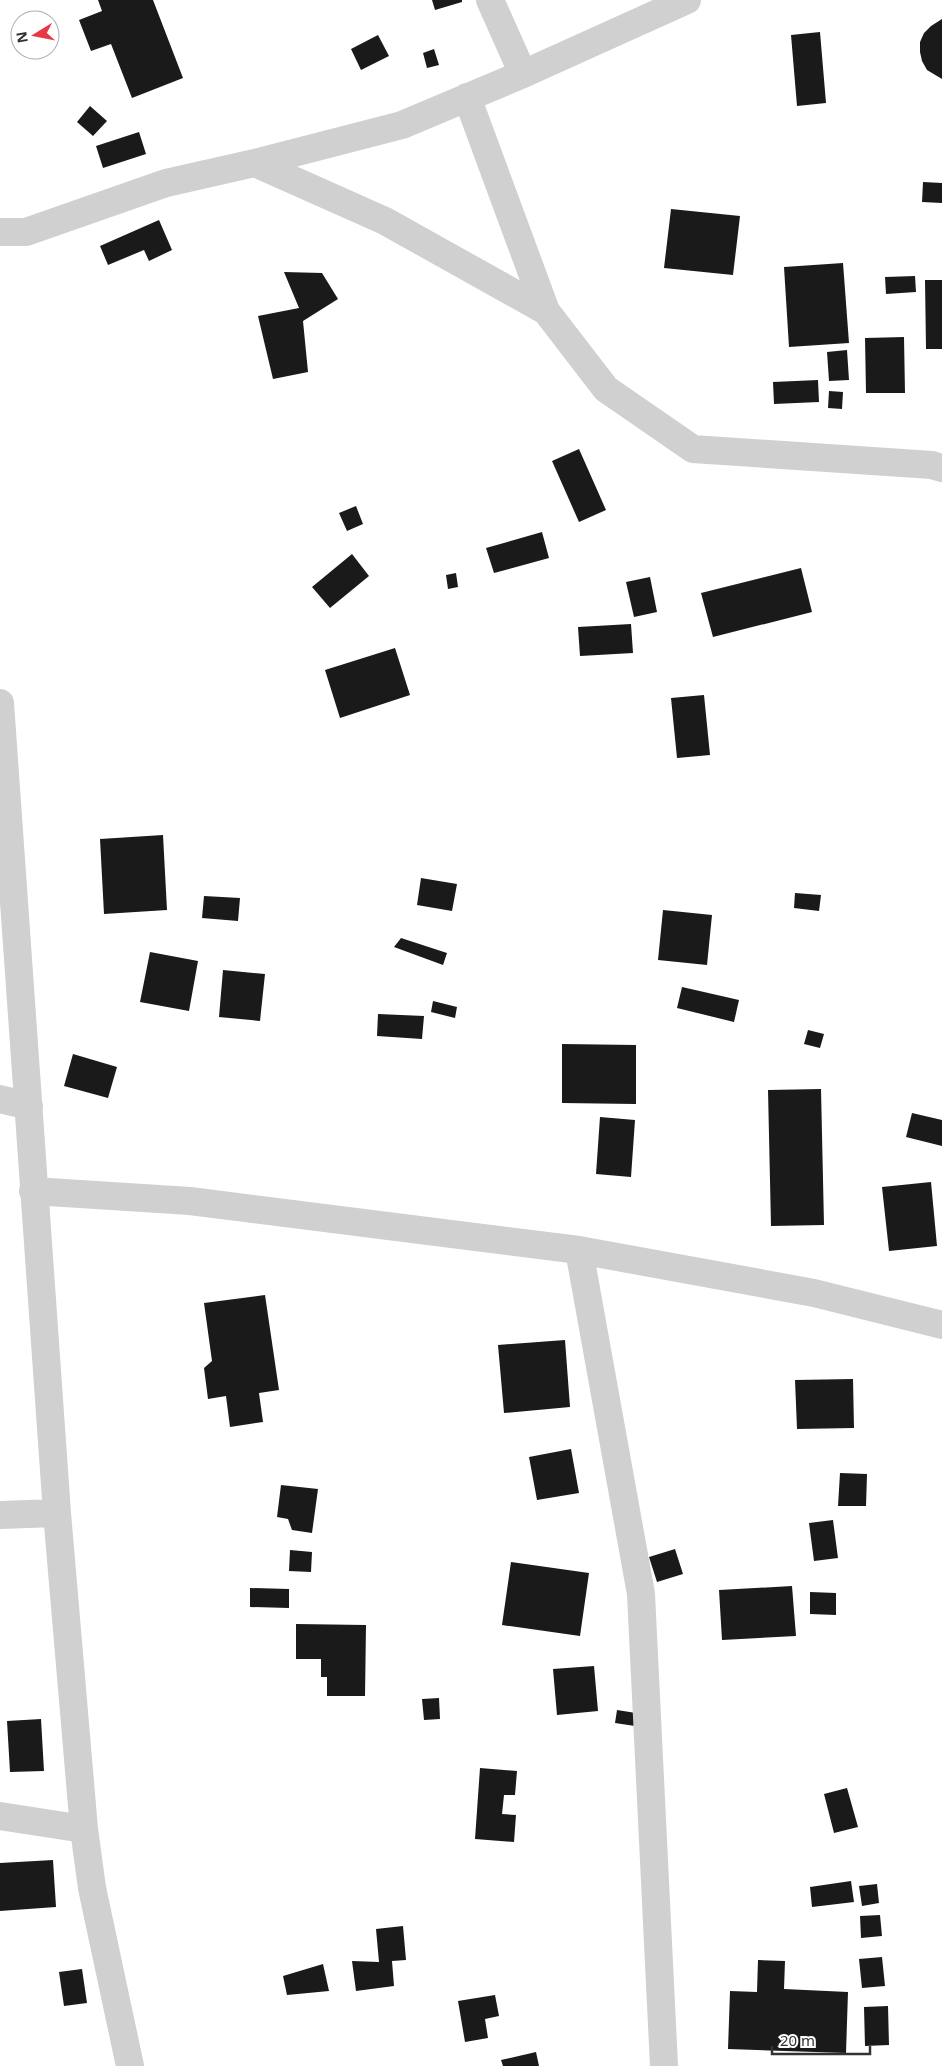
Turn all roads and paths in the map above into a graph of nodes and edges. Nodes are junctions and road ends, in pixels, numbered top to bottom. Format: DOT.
graph roads {
  1 [pos="490,0"];
  2 [pos="687,0"];
  3 [pos="523,74"];
  4 [pos="468,97"];
  5 [pos="255,163"];
  6 [pos="0,232"];
  7 [pos="546,311"];
  8 [pos="942,468"];
  9 [pos="0,703"];
  10 [pos="0,1099"];
  11 [pos="29,1106"];
  12 [pos="33,1191"];
  13 [pos="579,1250"];
  14 [pos="942,1325"];
  15 [pos="57,1513"];
  16 [pos="0,1515"];
  17 [pos="0,1816"];
  18 [pos="84,1829"];
  19 [pos="130,2066"];
  20 [pos="664,2066"];
  1 -- 3 [label="street"];
  2 -- 3 [label="street"];
  3 -- 4 [label="street"];
  4 -- 5 [label="street"];
  4 -- 7 [label="street"];
  5 -- 6 [label="street"];
  5 -- 7 [label="street"];
  7 -- 8 [label="street"];
  9 -- 11 [label="street"];
  10 -- 11 [label="street"];
  11 -- 12 [label="street"];
  12 -- 13 [label="street"];
  12 -- 15 [label="street"];
  13 -- 14 [label="street"];
  13 -- 20 [label="street"];
  15 -- 16 [label="street"];
  15 -- 18 [label="street"];
  17 -- 18 [label="street"];
  18 -- 19 [label="street"];
}
